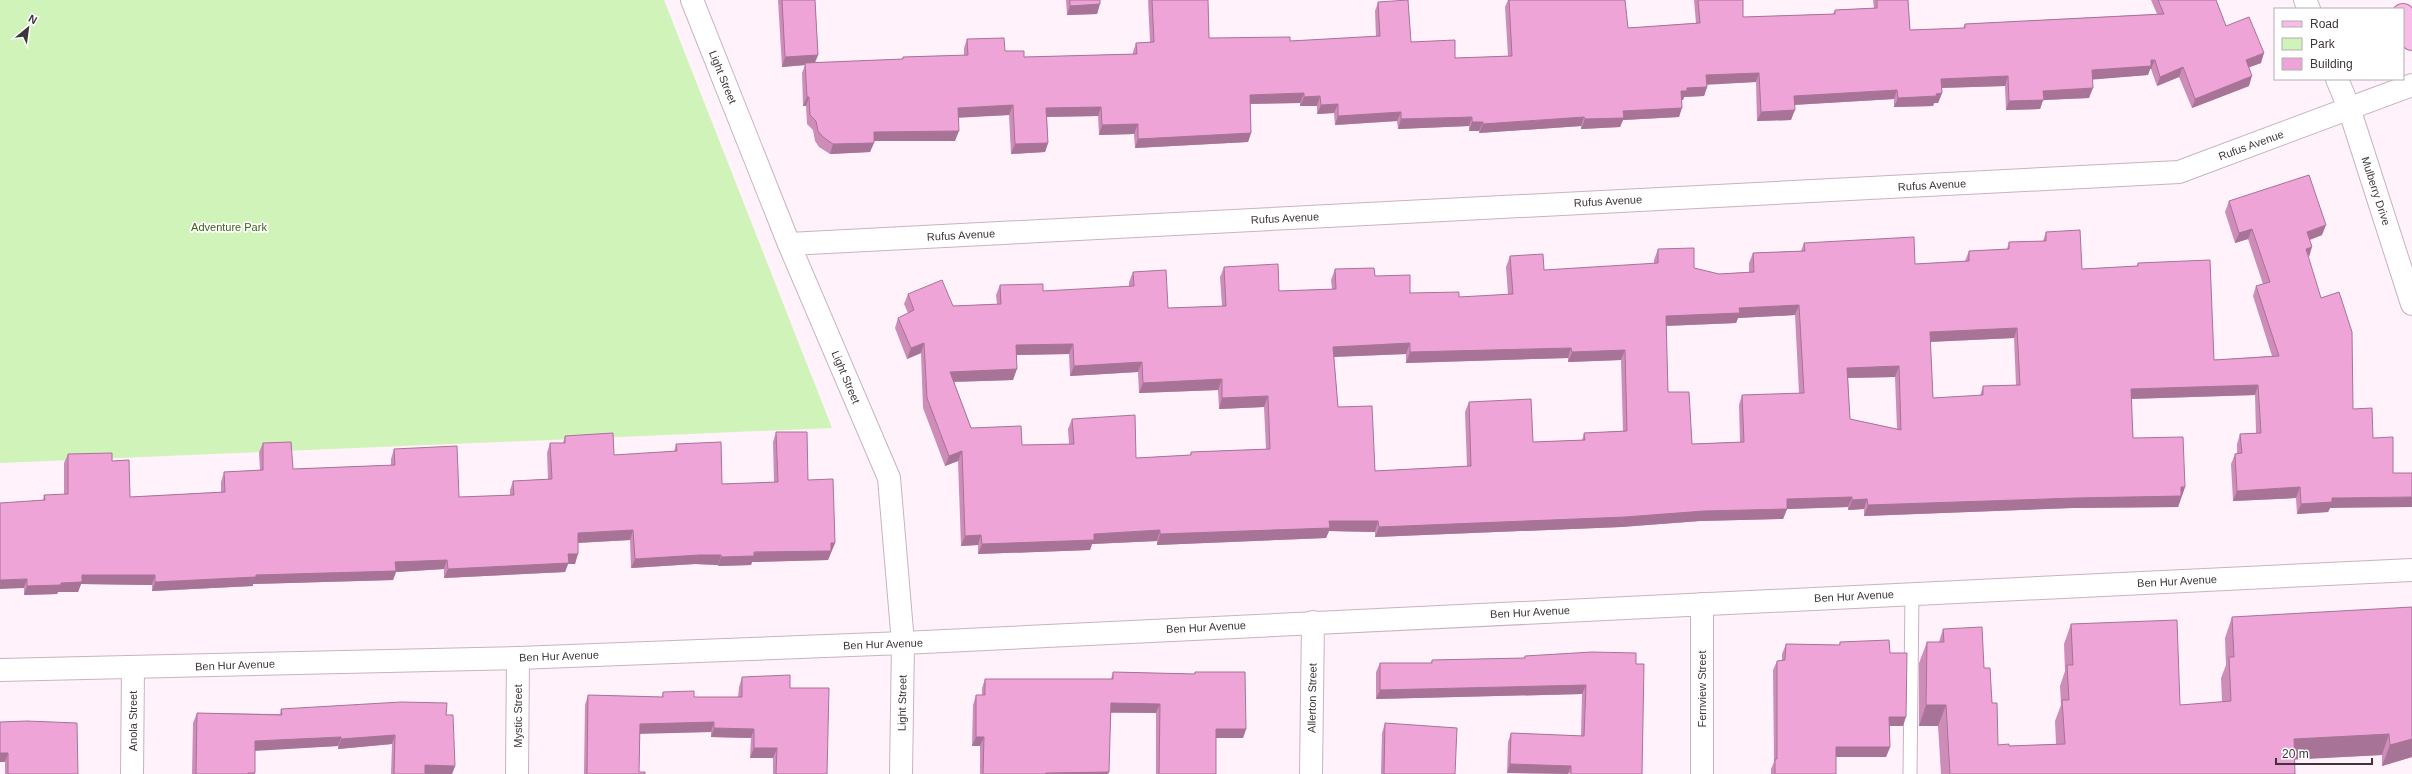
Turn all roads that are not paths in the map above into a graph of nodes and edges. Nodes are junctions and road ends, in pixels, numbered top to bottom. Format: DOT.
graph roads {
  1 [pos="692,0"];
  2 [pos="2404,18"];
  3 [pos="2412,39"];
  4 [pos="2337,80"];
  5 [pos="2412,85"];
  6 [pos="2349,108"];
  7 [pos="789,244"];
  8 [pos="2412,304"];
  9 [pos="2412,570"];
  10 [pos="1912,594"];
  11 [pos="1702,604"];
  12 [pos="1313,622"];
  13 [pos="903,643"];
  14 [pos="518,658"];
  15 [pos="133,668"];
  16 [pos="0,670"];
  17 [pos="132,774"];
  18 [pos="517,774"];
  19 [pos="901,774"];
  20 [pos="1311,774"];
  21 [pos="1702,774"];
  22 [pos="1910,774"];
  1 -- 7 [label="street, Light Street"];
  2 -- 3 [label="main road"];
  4 -- 6 [label="street, Mulberry Drive"];
  5 -- 6 [label="street, Rufus Avenue"];
  6 -- 7 [label="street, Rufus Avenue"];
  6 -- 8 [label="street, Mulberry Drive"];
  7 -- 13 [label="street, Light Street"];
  9 -- 10 [label="street, Ben Hur Avenue"];
  10 -- 11 [label="street, Ben Hur Avenue"];
  10 -- 22 [label="lane"];
  11 -- 12 [label="street, Ben Hur Avenue"];
  11 -- 21 [label="street, Fernview Street"];
  12 -- 13 [label="street, Ben Hur Avenue"];
  12 -- 20 [label="street, Allerton Street"];
  13 -- 14 [label="street, Ben Hur Avenue"];
  13 -- 19 [label="street, Light Street"];
  14 -- 15 [label="street, Ben Hur Avenue"];
  14 -- 18 [label="street, Mystic Street"];
  15 -- 16 [label="street, Ben Hur Avenue"];
  15 -- 17 [label="street, Anola Street"];
}
